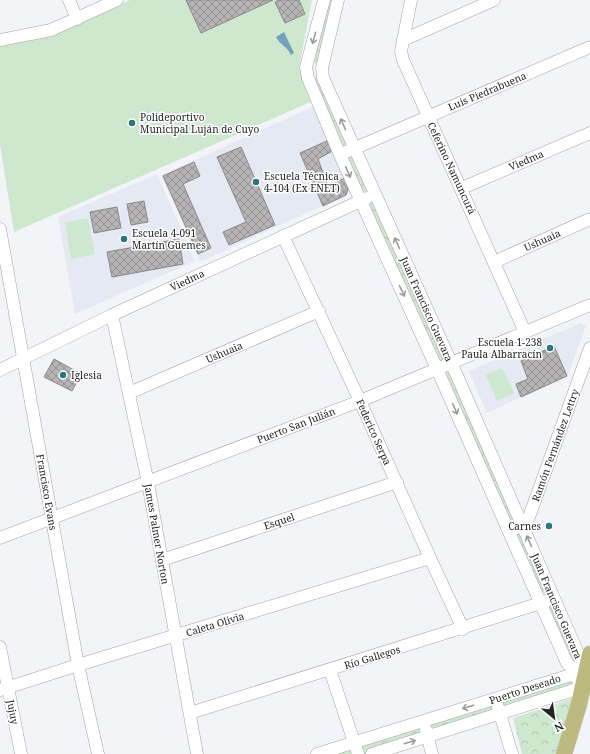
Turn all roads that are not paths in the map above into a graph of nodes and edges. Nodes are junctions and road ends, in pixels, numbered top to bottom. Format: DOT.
graph roads {
  1 [pos="69,0"];
  2 [pos="117,0"];
  3 [pos="324,0"];
  4 [pos="338,0"];
  5 [pos="411,0"];
  6 [pos="494,0"];
  7 [pos="77,19"];
  8 [pos="0,40"];
  9 [pos="403,40"];
  10 [pos="590,47"];
  11 [pos="306,67"];
  12 [pos="322,68"];
  13 [pos="428,116"];
  14 [pos="590,133"];
  15 [pos="354,148"];
  16 [pos="340,155"];
  17 [pos="462,188"];
  18 [pos="376,194"];
  19 [pos="361,201"];
  20 [pos="590,219"];
  21 [pos="0,229"];
  22 [pos="283,236"];
  23 [pos="494,262"];
  24 [pos="590,305"];
  25 [pos="319,311"];
  26 [pos="112,315"];
  27 [pos="525,332"];
  28 [pos="590,348"];
  29 [pos="23,358"];
  30 [pos="451,363"];
  31 [pos="437,369"];
  32 [pos="0,370"];
  33 [pos="129,393"];
  34 [pos="360,401"];
  35 [pos="396,482"];
  36 [pos="148,483"];
  37 [pos="52,518"];
  38 [pos="522,526"];
  39 [pos="509,532"];
  40 [pos="0,538"];
  41 [pos="430,558"];
  42 [pos="162,560"];
  43 [pos="554,599"];
  44 [pos="541,604"];
  45 [pos="464,629"];
  46 [pos="175,636"];
  47 [pos="0,647"];
  48 [pos="590,654"];
  49 [pos="78,665"];
  50 [pos="330,670"];
  51 [pos="585,681"];
  52 [pos="4,689"];
  53 [pos="496,699"];
  54 [pos="190,714"];
  55 [pos="500,714"];
  56 [pos="423,721"];
  57 [pos="428,737"];
  58 [pos="356,748"];
  59 [pos="21,754"];
  60 [pos="98,754"];
  61 [pos="197,754"];
  62 [pos="317,754"];
  63 [pos="372,754"];
  64 [pos="432,754"];
  65 [pos="512,754"];
  66 [pos="564,754"];
  1 -- 7 [label="street"];
  2 -- 7 [label="street"];
  3 -- 11 [label="street, one-way"];
  4 -- 12 [label="street, Juan Francisco Guevara"];
  5 -- 9 [label="street, Ceferino Namuncurá"];
  6 -- 9 [label="street"];
  7 -- 8 [label="street"];
  9 -- 13 [label="street, Ceferino Namuncurá"];
  10 -- 13 [label="street, Luis Piedrabuena"];
  11 -- 12 [label="street"];
  11 -- 16 [label="street, Juan Francisco Guevara"];
  15 -- 12 [label="street, Juan Francisco Guevara, one-way"];
  13 -- 15 [label="street, Luis Piedrabuena"];
  13 -- 17 [label="street, Ceferino Namuncurá"];
  14 -- 17 [label="street, Viedma"];
  15 -- 16 [label="street, Luis Piedrabuena"];
  15 -- 18 [label="street, Juan Francisco Guevara"];
  16 -- 19 [label="street, Juan Francisco Guevara, one-way"];
  17 -- 23 [label="street, Ceferino Namuncurá"];
  18 -- 19 [label="street, Viedma"];
  30 -- 18 [label="street, Juan Francisco Guevara, one-way"];
  19 -- 22 [label="street, Viedma"];
  19 -- 31 [label="street, Juan Francisco Guevara, one-way"];
  20 -- 23 [label="street, Ushuaia"];
  21 -- 29 [label="street, Francisco Evans"];
  22 -- 25 [label="street, Federico Serpa"];
  22 -- 26 [label="street, Viedma"];
  23 -- 27 [label="street, Ceferino Namuncurá"];
  24 -- 27 [label="street, Puerto San Julián"];
  25 -- 33 [label="street, Ushuaia"];
  25 -- 34 [label="street, Federico Serpa"];
  26 -- 29 [label="street, Viedma"];
  26 -- 33 [label="street, James Palmer Norton"];
  27 -- 30 [label="street, Puerto San Julián"];
  28 -- 38 [label="street, Ramón Fernández Lettry"];
  29 -- 32 [label="street, Viedma"];
  29 -- 37 [label="street, Francisco Evans"];
  30 -- 31 [label="street, Puerto San Julián"];
  30 -- 38 [label="street, Juan Francisco Guevara"];
  31 -- 34 [label="street, Puerto San Julián"];
  31 -- 39 [label="street, Juan Francisco Guevara, one-way"];
  33 -- 36 [label="street, James Palmer Norton"];
  34 -- 35 [label="street, Federico Serpa"];
  34 -- 36 [label="street, Puerto San Julián"];
  35 -- 41 [label="street, Federico Serpa"];
  35 -- 42 [label="street, Esquel"];
  36 -- 37 [label="street, Puerto San Julián"];
  36 -- 42 [label="street, James Palmer Norton"];
  37 -- 40 [label="street, Puerto San Julián"];
  37 -- 49 [label="street, Francisco Evans"];
  38 -- 39 [label="street"];
  43 -- 38 [label="street, Juan Francisco Guevara, one-way"];
  39 -- 44 [label="street, Juan Francisco Guevara"];
  41 -- 45 [label="street, Federico Serpa"];
  41 -- 46 [label="street, Caleta Olivia"];
  42 -- 46 [label="street, James Palmer Norton"];
  43 -- 44 [label="street, Río Gallegos"];
  43 -- 51 [label="street, Juan Francisco Guevara"];
  44 -- 45 [label="street, Río Gallegos"];
  44 -- 51 [label="street, Juan Francisco Guevara"];
  45 -- 50 [label="street, Río Gallegos"];
  46 -- 49 [label="street, Caleta Olivia"];
  46 -- 54 [label="street, James Palmer Norton"];
  47 -- 52 [label="street, Jujuy"];
  48 -- 51 [label="main road"];
  49 -- 52 [label="street, Caleta Olivia"];
  49 -- 60 [label="street, Francisco Evans"];
  50 -- 54 [label="street, Río Gallegos"];
  50 -- 58 [label="street"];
  51 -- 53 [label="street, Puerto Deseado"];
  51 -- 55 [label="street, Puerto Deseado"];
  51 -- 66 [label="main road"];
  52 -- 59 [label="street, Jujuy"];
  53 -- 55 [label="street"];
  53 -- 56 [label="street, Puerto Deseado, one-way"];
  54 -- 61 [label="street, James Palmer Norton"];
  55 -- 57 [label="street, Puerto Deseado"];
  55 -- 65 [label="street"];
  56 -- 57 [label="street"];
  56 -- 58 [label="street, Puerto Deseado"];
  63 -- 57 [label="street, Puerto Deseado, one-way"];
  57 -- 64 [label="street"];
  58 -- 62 [label="street, Puerto Deseado"];
}
